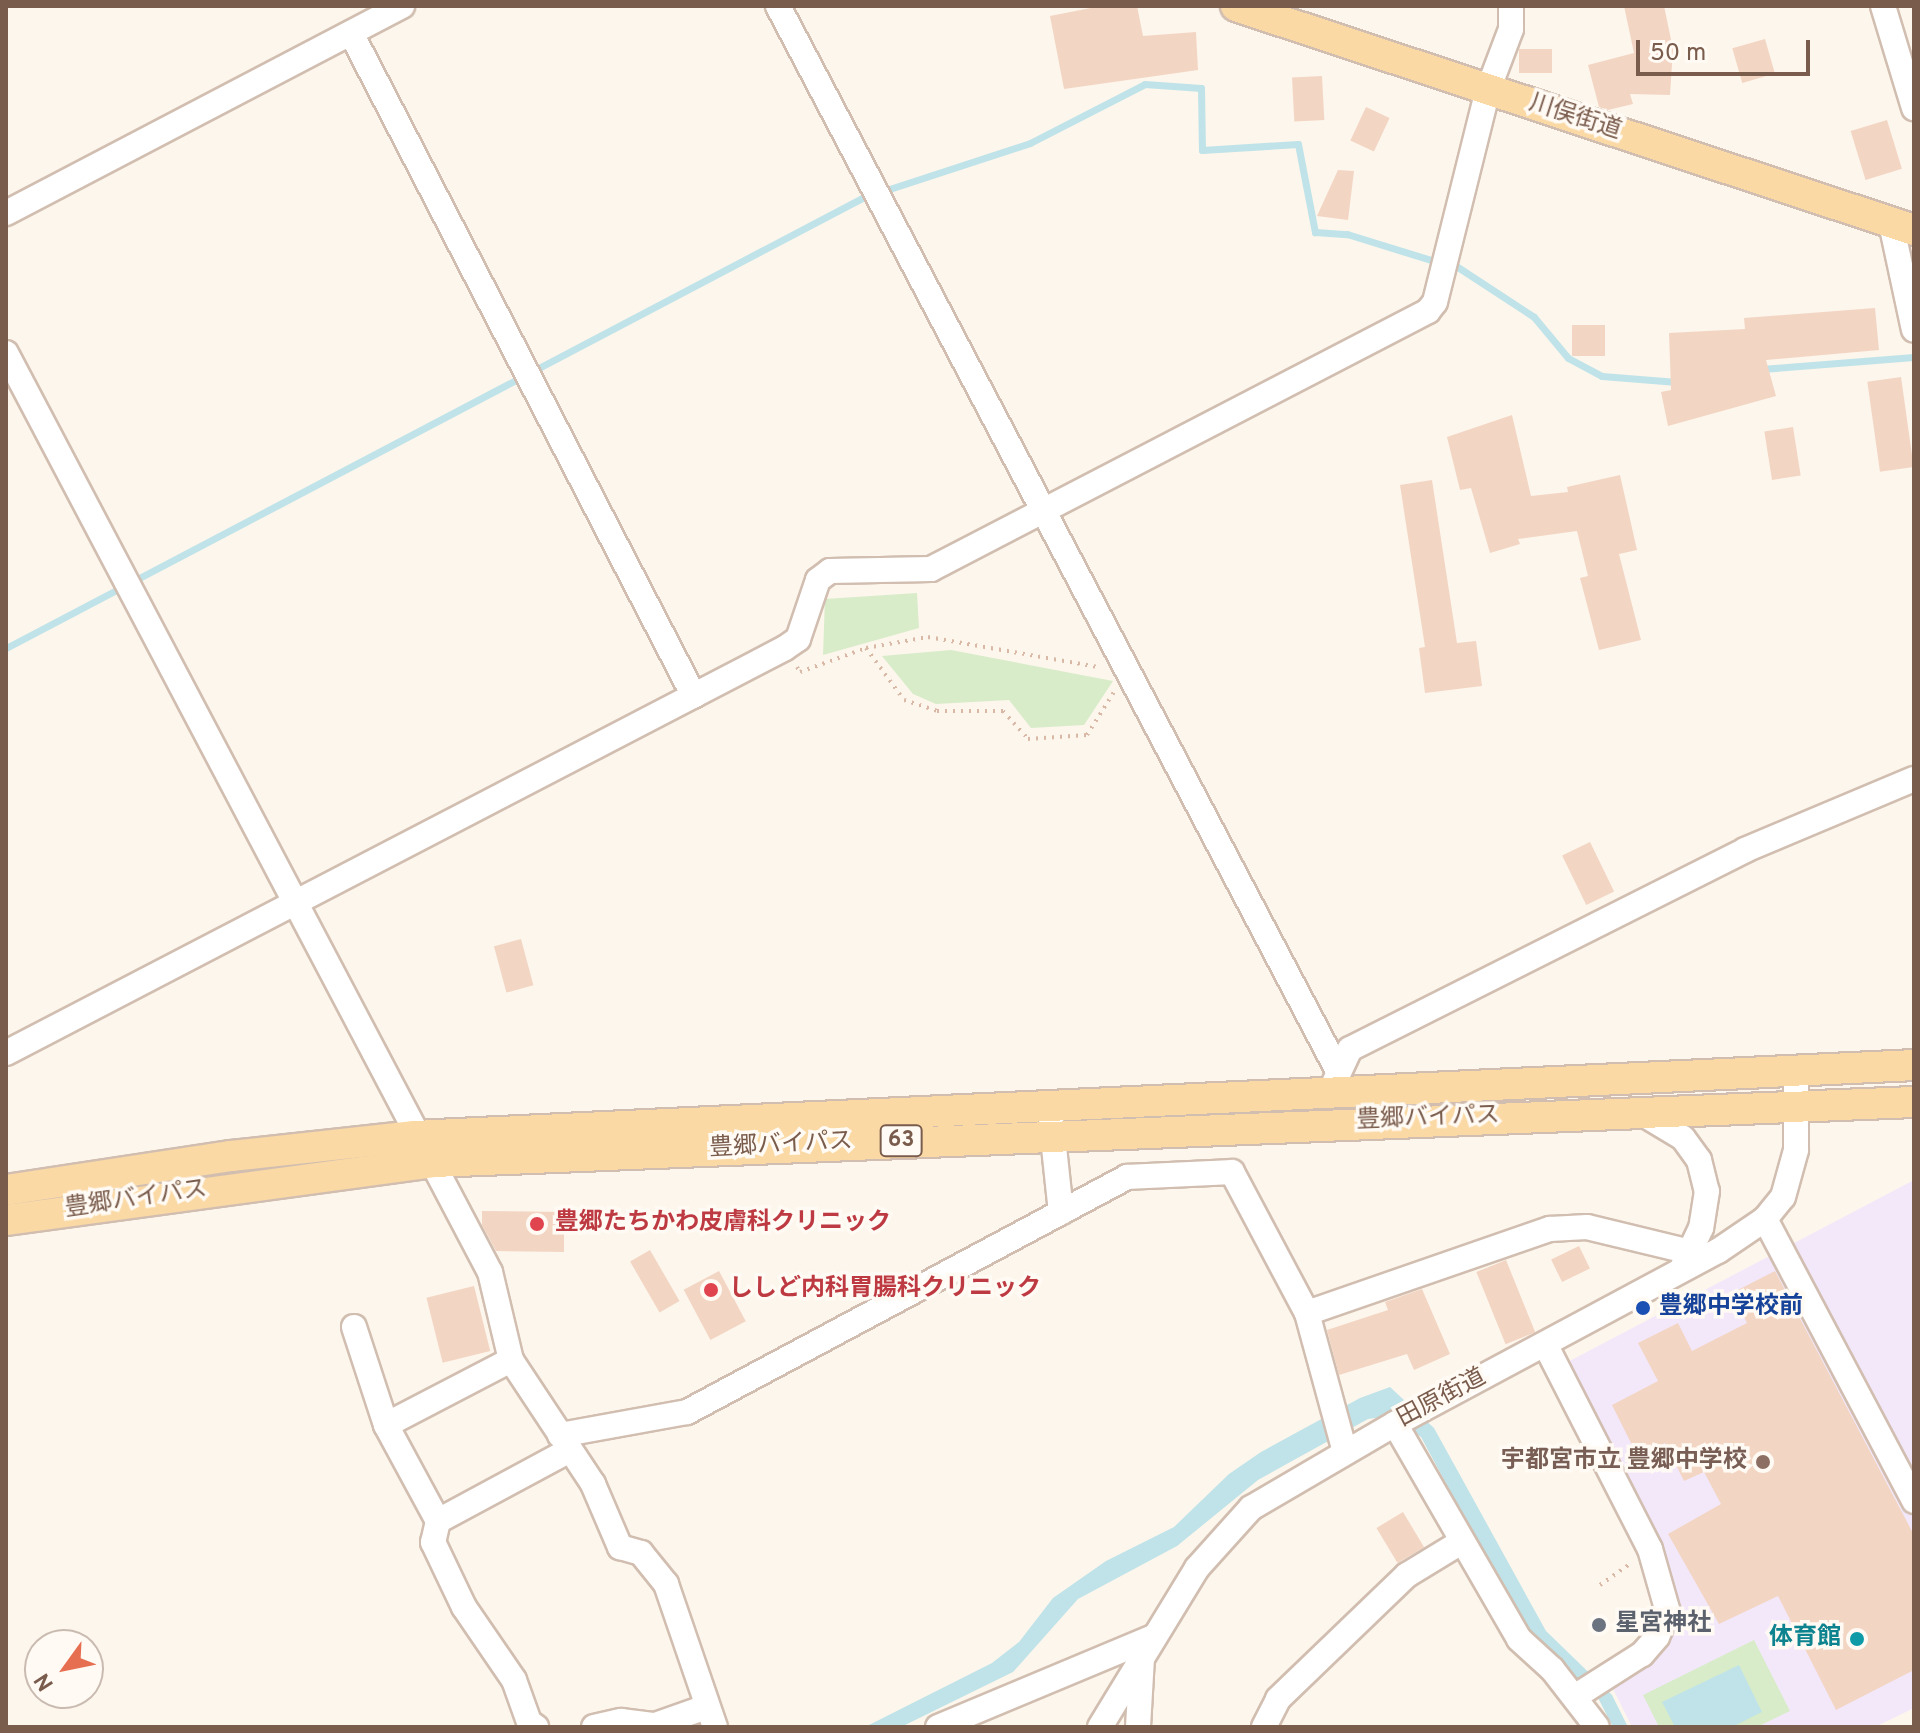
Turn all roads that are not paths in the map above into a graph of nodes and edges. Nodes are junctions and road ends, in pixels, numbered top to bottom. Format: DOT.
graph roads {
  1 [pos="402,6"];
  2 [pos="778,6"];
  3 [pos="1236,6"];
  4 [pos="1511,6"];
  5 [pos="1883,6"];
  6 [pos="351,33"];
  7 [pos="1488,90"];
  8 [pos="1914,108"];
  9 [pos="6,213"];
  10 [pos="1902,226"];
  11 [pos="1914,330"];
  12 [pos="6,353"];
  13 [pos="1044,514"];
  14 [pos="694,696"];
  15 [pos="1914,779"];
  16 [pos="296,903"];
  17 [pos="6,1053"];
  18 [pos="1914,1065"];
  19 [pos="1796,1070"];
  20 [pos="1335,1080"];
  21 [pos="1914,1102"];
  22 [pos="1636,1110"];
  23 [pos="1799,1110"];
  24 [pos="1051,1120"];
  25 [pos="1334,1123"];
  26 [pos="415,1136"];
  27 [pos="433,1162"];
  28 [pos="6,1190"];
  29 [pos="1061,1212"];
  30 [pos="1765,1219"];
  31 [pos="6,1220"];
  32 [pos="1685,1262"];
  33 [pos="1307,1313"];
  34 [pos="354,1327"];
  35 [pos="1545,1344"];
  36 [pos="511,1360"];
  37 [pos="1395,1424"];
  38 [pos="386,1425"];
  39 [pos="565,1442"];
  40 [pos="1345,1452"];
  41 [pos="1914,1501"];
  42 [pos="438,1521"];
  43 [pos="1461,1542"];
  44 [pos="1147,1647"];
  45 [pos="1576,1696"];
  46 [pos="711,1717"];
  47 [pos="536,1727"];
  48 [pos="594,1727"];
  49 [pos="938,1727"];
  50 [pos="1100,1727"];
  51 [pos="1138,1727"];
  52 [pos="1264,1727"];
  53 [pos="1597,1727"];
  1 -- 6 [label="street"];
  2 -- 13 [label="street"];
  3 -- 7 [label="main road, 川俣街道"];
  4 -- 7 [label="street"];
  5 -- 8 [label="street"];
  6 -- 9 [label="street"];
  6 -- 14 [label="street"];
  7 -- 10 [label="main road, 川俣街道"];
  7 -- 13 [label="street"];
  10 -- 11 [label="street"];
  12 -- 16 [label="street"];
  13 -- 14 [label="street"];
  13 -- 20 [label="street"];
  14 -- 16 [label="street"];
  15 -- 20 [label="street"];
  16 -- 17 [label="street"];
  16 -- 26 [label="street"];
  18 -- 19 [label="main road, 63"];
  19 -- 20 [label="main road, 豊郷バイパス / 63"];
  19 -- 23 [label="street, 田原街道"];
  20 -- 24 [label="main road, 豊郷バイパス / 63"];
  20 -- 25 [label="street"];
  21 -- 23 [label="main road, 63"];
  22 -- 23 [label="main road, 豊郷バイパス / 63"];
  22 -- 25 [label="main road, 豊郷バイパス / 63"];
  22 -- 32 [label="street"];
  23 -- 30 [label="street, 田原街道"];
  24 -- 25 [label="main road, 豊郷バイパス / 63"];
  24 -- 26 [label="main road, 豊郷バイパス / 63"];
  24 -- 27 [label="main road, 豊郷バイパス / 63"];
  24 -- 29 [label="street"];
  26 -- 27 [label="street"];
  26 -- 28 [label="main road, 豊郷バイパス / 63"];
  27 -- 31 [label="main road, 豊郷バイパス / 63"];
  27 -- 36 [label="street"];
  29 -- 33 [label="street"];
  29 -- 39 [label="street"];
  30 -- 32 [label="street, 田原街道"];
  30 -- 41 [label="street"];
  32 -- 33 [label="street"];
  32 -- 35 [label="street, 田原街道"];
  33 -- 40 [label="street"];
  34 -- 38 [label="street"];
  35 -- 37 [label="street, 田原街道"];
  35 -- 45 [label="street"];
  36 -- 38 [label="street"];
  36 -- 39 [label="street"];
  37 -- 40 [label="street, 田原街道"];
  37 -- 43 [label="street"];
  38 -- 42 [label="street"];
  39 -- 42 [label="street"];
  39 -- 46 [label="street"];
  40 -- 44 [label="street, 田原街道"];
  42 -- 47 [label="street"];
  43 -- 45 [label="street"];
  43 -- 52 [label="street"];
  44 -- 49 [label="street"];
  44 -- 50 [label="street, 田原街道"];
  44 -- 51 [label="street"];
  45 -- 53 [label="street"];
  46 -- 48 [label="street"];
}
